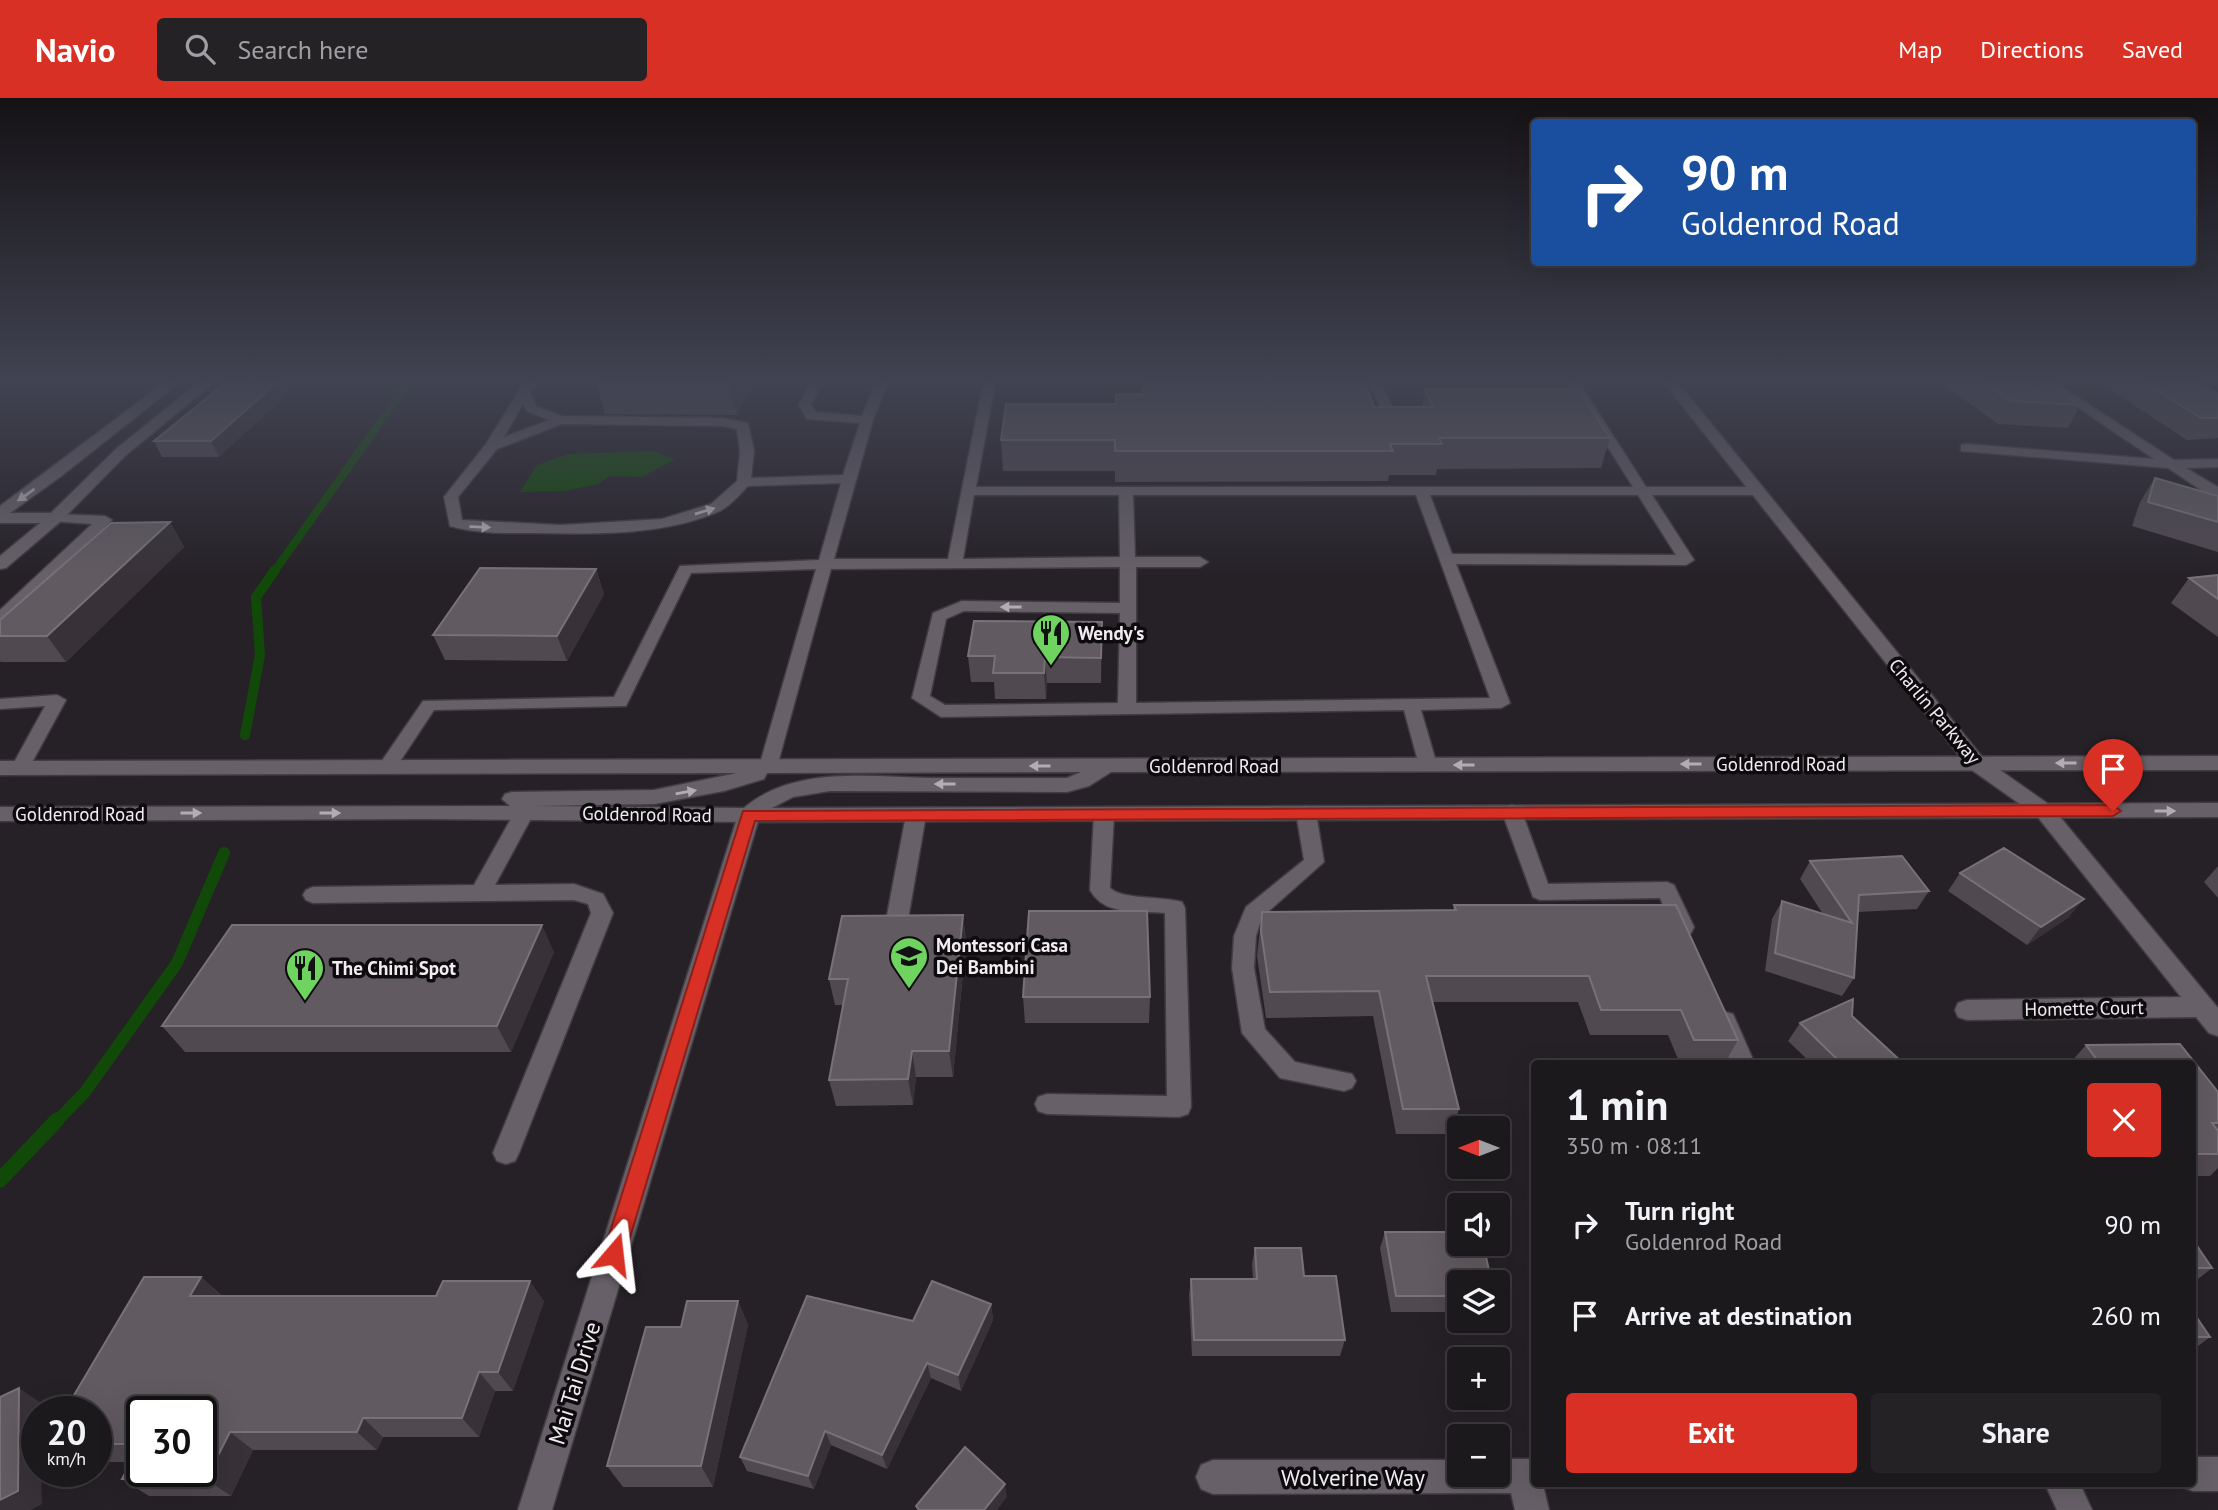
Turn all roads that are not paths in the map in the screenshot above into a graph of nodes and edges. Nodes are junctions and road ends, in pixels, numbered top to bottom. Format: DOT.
graph roads {
  1 [pos="92,445"];
  2 [pos="130,445"];
  3 [pos="495,445"];
  4 [pos="746,445"];
  5 [pos="859,445"];
  6 [pos="977,445"];
  7 [pos="1608,445"];
  8 [pos="1720,445"];
  9 [pos="2142,445"];
  10 [pos="492,446"];
  11 [pos="1966,448"];
  12 [pos="2218,463"];
  13 [pos="2171,464"];
  14 [pos="849,479"];
  15 [pos="744,482"];
  16 [pos="968,491"];
  17 [pos="1126,491"];
  18 [pos="1421,491"];
  19 [pos="1642,491"];
  20 [pos="1757,491"];
  21 [pos="2218,492"];
  22 [pos="0,516"];
  23 [pos="55,518"];
  24 [pos="1448,558"];
  25 [pos="1128,562"];
  26 [pos="1200,562"];
  27 [pos="0,564"];
  28 [pos="826,564"];
  29 [pos="955,564"];
  30 [pos="1129,608"];
  31 [pos="0,619"];
  32 [pos="0,704"];
  33 [pos="1411,704"];
  34 [pos="1123,708"];
  35 [pos="1976,763"];
  36 [pos="2218,763"];
  37 [pos="1428,765"];
  38 [pos="1107,766"];
  39 [pos="768,767"];
  40 [pos="10,768"];
  41 [pos="386,768"];
  42 [pos="2218,810"];
  43 [pos="2044,811"];
  44 [pos="425,812"];
  45 [pos="524,813"];
  46 [pos="1306,813"];
  47 [pos="1512,813"];
  48 [pos="0,814"];
  49 [pos="1104,814"];
  50 [pos="749,815"];
  51 [pos="916,815"];
  52 [pos="480,893"];
  53 [pos="313,895"];
  54 [pos="895,931"];
  55 [pos="1694,952"];
  56 [pos="1716,1002"];
  57 [pos="2202,1007"];
  58 [pos="1967,1010"];
  59 [pos="2218,1026"];
  60 [pos="1741,1060"];
  61 [pos="1343,1081"];
  62 [pos="1047,1104"];
  63 [pos="506,1153"];
  64 [pos="2196,1474"];
  65 [pos="2218,1474"];
  66 [pos="1529,1476"];
  67 [pos="1213,1477"];
  68 [pos="2064,1487"];
  69 [pos="536,1510"];
  70 [pos="1532,1510"];
  71 [pos="2076,1510"];
  1 -- 22 [label="main road, one-way"];
  2 -- 23 [label="main road"];
  3 -- 10 [label="lane"];
  4 -- 15 [label="lane"];
  5 -- 14 [label="lane"];
  6 -- 16 [label="lane"];
  7 -- 19 [label="lane"];
  8 -- 20 [label="main road, Charlin Parkway"];
  9 -- 13 [label="lane"];
  10 -- 15 [label="lane, one-way"];
  11 -- 13 [label="lane"];
  12 -- 13 [label="lane"];
  13 -- 21 [label="lane"];
  14 -- 15 [label="lane"];
  14 -- 28 [label="lane"];
  16 -- 17 [label="lane"];
  16 -- 29 [label="lane"];
  17 -- 18 [label="lane"];
  17 -- 25 [label="lane"];
  18 -- 19 [label="lane"];
  18 -- 24 [label="lane"];
  19 -- 20 [label="lane"];
  19 -- 24 [label="lane"];
  20 -- 35 [label="main road, Charlin Parkway"];
  22 -- 23 [label="main road"];
  23 -- 27 [label="main road"];
  23 -- 31 [label="lane"];
  24 -- 33 [label="lane"];
  25 -- 26 [label="lane"];
  25 -- 29 [label="lane"];
  25 -- 30 [label="lane"];
  28 -- 29 [label="lane"];
  28 -- 39 [label="lane"];
  28 -- 41 [label="lane"];
  30 -- 34 [label="lane"];
  30 -- 34 [label="lane, one-way"];
  32 -- 40 [label="lane"];
  33 -- 34 [label="lane"];
  33 -- 37 [label="lane"];
  36 -- 35 [label="main road, Goldenrod Road, one-way"];
  35 -- 37 [label="main road, Goldenrod Road, one-way"];
  35 -- 43 [label="main road, Charlin Parkway"];
  37 -- 38 [label="main road, Goldenrod Road"];
  38 -- 39 [label="main road, Goldenrod Road, one-way"];
  38 -- 50 [label="main road, one-way"];
  39 -- 41 [label="main road, Goldenrod Road"];
  44 -- 39 [label="main road, one-way"];
  40 -- 41 [label="main road, Goldenrod Road"];
  43 -- 42 [label="main road, Goldenrod Road, one-way"];
  43 -- 47 [label="main road, Goldenrod Road"];
  43 -- 57 [label="main road, Charlin Parkway"];
  44 -- 45 [label="main road, Goldenrod Road"];
  48 -- 44 [label="main road, Goldenrod Road, one-way"];
  45 -- 50 [label="main road, Goldenrod Road"];
  45 -- 52 [label="lane"];
  46 -- 47 [label="main road, Goldenrod Road"];
  46 -- 49 [label="main road, Goldenrod Road"];
  46 -- 61 [label="lane"];
  47 -- 55 [label="lane"];
  49 -- 51 [label="main road, Goldenrod Road"];
  49 -- 62 [label="lane"];
  50 -- 51 [label="main road, Goldenrod Road"];
  50 -- 69 [label="main road, Mai Tai Drive"];
  51 -- 54 [label="lane"];
  52 -- 53 [label="lane"];
  52 -- 63 [label="lane"];
  56 -- 60 [label="lane"];
  57 -- 58 [label="main road, Homette Court"];
  57 -- 59 [label="main road, Charlin Parkway"];
  64 -- 65 [label="main road"];
  66 -- 67 [label="main road, Wolverine Way"];
  66 -- 70 [label="main road"];
  68 -- 71 [label="main road"];
}
